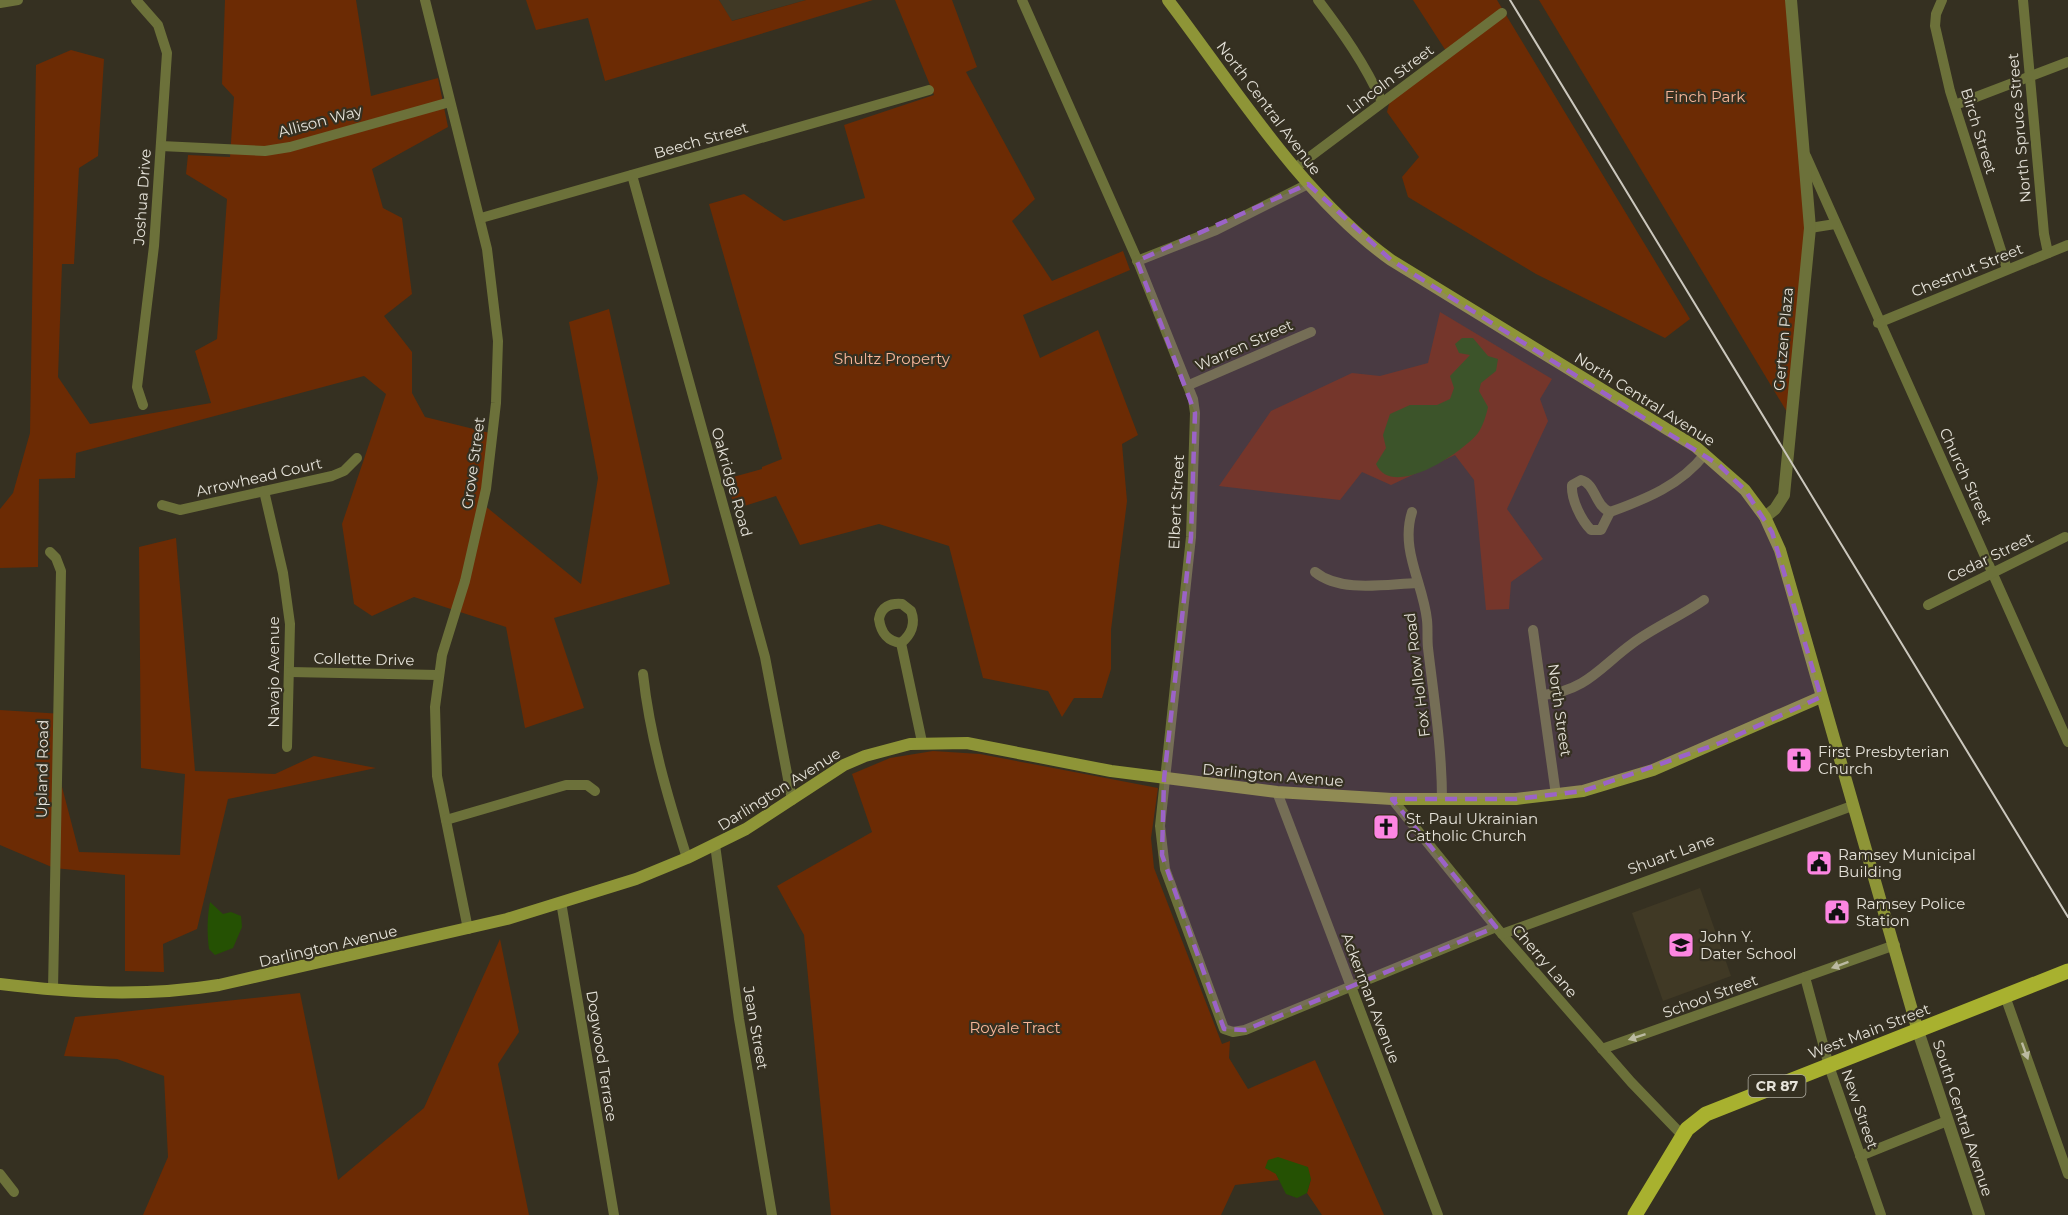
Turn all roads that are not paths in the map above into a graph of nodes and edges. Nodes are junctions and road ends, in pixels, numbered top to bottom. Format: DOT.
graph roads {
  1 [pos="18,0"];
  2 [pos="136,0"];
  3 [pos="425,0"];
  4 [pos="1022,0"];
  5 [pos="1168,0"];
  6 [pos="1318,0"];
  7 [pos="1791,0"];
  8 [pos="1942,0"];
  9 [pos="2023,0"];
  10 [pos="0,3"];
  11 [pos="1502,13"];
  12 [pos="2068,62"];
  13 [pos="2029,76"];
  14 [pos="929,90"];
  15 [pos="450,102"];
  16 [pos="1383,102"];
  17 [pos="1955,105"];
  18 [pos="160,146"];
  19 [pos="1806,156"];
  20 [pos="1295,168"];
  21 [pos="632,175"];
  22 [pos="1308,184"];
  23 [pos="481,218"];
  24 [pos="1835,224"];
  25 [pos="1810,228"];
  26 [pos="2067,249"];
  27 [pos="2048,253"];
  28 [pos="1137,261"];
  29 [pos="2007,269"];
  30 [pos="1878,323"];
  31 [pos="1311,332"];
  32 [pos="1188,385"];
  33 [pos="143,405"];
  34 [pos="1705,454"];
  35 [pos="357,458"];
  36 [pos="264,492"];
  37 [pos="162,505"];
  38 [pos="1412,512"];
  39 [pos="1610,512"];
  40 [pos="1765,517"];
  41 [pos="2065,537"];
  42 [pos="50,552"];
  43 [pos="1993,571"];
  44 [pos="1315,572"];
  45 [pos="1417,583"];
  46 [pos="1704,600"];
  47 [pos="1928,605"];
  48 [pos="1533,630"];
  49 [pos="901,643"];
  50 [pos="290,672"];
  51 [pos="644,674"];
  52 [pos="438,675"];
  53 [pos="1544,694"];
  54 [pos="1821,697"];
  55 [pos="2067,737"];
  56 [pos="922,742"];
  57 [pos="287,747"];
  58 [pos="1164,779"];
  59 [pos="595,791"];
  60 [pos="1277,792"];
  61 [pos="1556,795"];
  62 [pos="792,800"];
  63 [pos="1392,800"];
  64 [pos="1442,800"];
  65 [pos="1852,806"];
  66 [pos="446,820"];
  67 [pos="715,845"];
  68 [pos="687,858"];
  69 [pos="561,902"];
  70 [pos="468,929"];
  71 [pos="1499,931"];
  72 [pos="1895,945"];
  73 [pos="2068,971"];
  74 [pos="1805,977"];
  75 [pos="0,984"];
  76 [pos="1350,988"];
  77 [pos="53,990"];
  78 [pos="2005,996"];
  79 [pos="1224,1029"];
  80 [pos="1918,1031"];
  81 [pos="1602,1049"];
  82 [pos="1829,1066"];
  83 [pos="1947,1121"];
  84 [pos="1685,1132"];
  85 [pos="1860,1156"];
  86 [pos="0,1174"];
  87 [pos="2068,1174"];
  88 [pos="14,1191"];
  89 [pos="614,1215"];
  90 [pos="772,1215"];
  91 [pos="1438,1215"];
  92 [pos="1635,1215"];
  93 [pos="1881,1215"];
  94 [pos="1979,1215"];
  1 -- 10 [label="street"];
  2 -- 18 [label="street, Joshua Drive"];
  3 -- 15 [label="street, Grove Street"];
  4 -- 28 [label="street, Elbert Street"];
  5 -- 20 [label="main road, North Central Avenue"];
  6 -- 16 [label="street"];
  7 -- 19 [label="street, Church Street"];
  8 -- 17 [label="street, Birch Street"];
  9 -- 13 [label="street, North Spruce Street"];
  11 -- 16 [label="street, Lincoln Street"];
  12 -- 13 [label="street"];
  13 -- 17 [label="street"];
  13 -- 27 [label="street, North Spruce Street"];
  14 -- 21 [label="street, Beech Street"];
  15 -- 18 [label="street, Allison Way"];
  15 -- 23 [label="street, Grove Street"];
  16 -- 20 [label="street, Lincoln Street"];
  17 -- 29 [label="street, Birch Street"];
  18 -- 33 [label="street, Joshua Drive"];
  19 -- 24 [label="street, Church Street"];
  19 -- 25 [label="street, Gertzen Plaza"];
  20 -- 22 [label="main road, North Central Avenue"];
  21 -- 23 [label="street, Beech Street"];
  21 -- 62 [label="street, Oakridge Road"];
  22 -- 28 [label="street"];
  22 -- 34 [label="main road, North Central Avenue"];
  23 -- 52 [label="street, Grove Street"];
  24 -- 25 [label="street"];
  24 -- 30 [label="street, Church Street"];
  25 -- 40 [label="street, Gertzen Plaza"];
  26 -- 27 [label="street, Chestnut Street"];
  27 -- 29 [label="street, Chestnut Street"];
  28 -- 32 [label="street, Elbert Street"];
  29 -- 30 [label="street, Chestnut Street"];
  30 -- 43 [label="street, Church Street"];
  31 -- 32 [label="street, Warren Street"];
  32 -- 58 [label="street, Elbert Street"];
  34 -- 39 [label="street"];
  34 -- 40 [label="main road, North Central Avenue"];
  35 -- 36 [label="street, Arrowhead Court"];
  36 -- 37 [label="street, Arrowhead Court"];
  36 -- 50 [label="street, Navajo Avenue"];
  38 -- 45 [label="street, Fox Hollow Road"];
  39 -- 39 [label="street"];
  40 -- 54 [label="main road, North Central Avenue"];
  41 -- 43 [label="street, Cedar Street"];
  42 -- 77 [label="street, Upland Road"];
  43 -- 47 [label="street, Cedar Street"];
  43 -- 55 [label="street, Church Street"];
  44 -- 45 [label="street"];
  45 -- 64 [label="street, Fox Hollow Road"];
  46 -- 53 [label="street"];
  48 -- 53 [label="street, North Street"];
  49 -- 56 [label="street"];
  50 -- 52 [label="street, Collette Drive"];
  50 -- 57 [label="street, Navajo Avenue"];
  51 -- 68 [label="street"];
  52 -- 66 [label="street, Grove Street"];
  53 -- 61 [label="street, North Street"];
  54 -- 61 [label="main road, Darlington Avenue"];
  54 -- 65 [label="main road, North Central Avenue"];
  56 -- 58 [label="main road, Darlington Avenue"];
  56 -- 62 [label="main road, Darlington Avenue"];
  58 -- 60 [label="main road, Darlington Avenue"];
  58 -- 79 [label="street, Elbert Street"];
  59 -- 66 [label="street"];
  60 -- 63 [label="main road, Darlington Avenue"];
  60 -- 76 [label="street, Ackerman Avenue"];
  61 -- 64 [label="main road, Darlington Avenue"];
  62 -- 67 [label="main road, Darlington Avenue"];
  63 -- 64 [label="main road, Darlington Avenue"];
  63 -- 71 [label="street, Cherry Lane"];
  65 -- 71 [label="street, Shuart Lane"];
  65 -- 72 [label="main road, North Central Avenue"];
  66 -- 70 [label="street, Grove Street"];
  67 -- 68 [label="main road, Darlington Avenue"];
  67 -- 90 [label="street, Jean Street"];
  68 -- 69 [label="main road, Darlington Avenue"];
  69 -- 70 [label="main road, Darlington Avenue"];
  69 -- 89 [label="street, Dogwood Terrace"];
  70 -- 77 [label="main road, Darlington Avenue"];
  71 -- 76 [label="street, Shuart Lane"];
  71 -- 81 [label="street, Cherry Lane"];
  72 -- 74 [label="street, School Street, one-way"];
  72 -- 80 [label="main road, North Central Avenue"];
  73 -- 78 [label="main road, West Main Street / CR 87"];
  74 -- 81 [label="street, School Street, one-way"];
  74 -- 82 [label="street, New Street"];
  75 -- 77 [label="main road, Darlington Avenue"];
  76 -- 79 [label="street, Shuart Lane"];
  76 -- 91 [label="street, Ackerman Avenue"];
  78 -- 80 [label="main road, West Main Street / CR 87"];
  78 -- 87 [label="street, one-way"];
  80 -- 82 [label="main road, West Main Street / CR 87"];
  80 -- 83 [label="street, South Central Avenue"];
  81 -- 84 [label="street, Cherry Lane"];
  82 -- 84 [label="main road, West Main Street / CR 87"];
  82 -- 85 [label="street, New Street"];
  83 -- 85 [label="street"];
  83 -- 94 [label="street, South Central Avenue"];
  84 -- 92 [label="main road, CR 87"];
  85 -- 93 [label="street, New Street"];
  86 -- 88 [label="street"];
}
